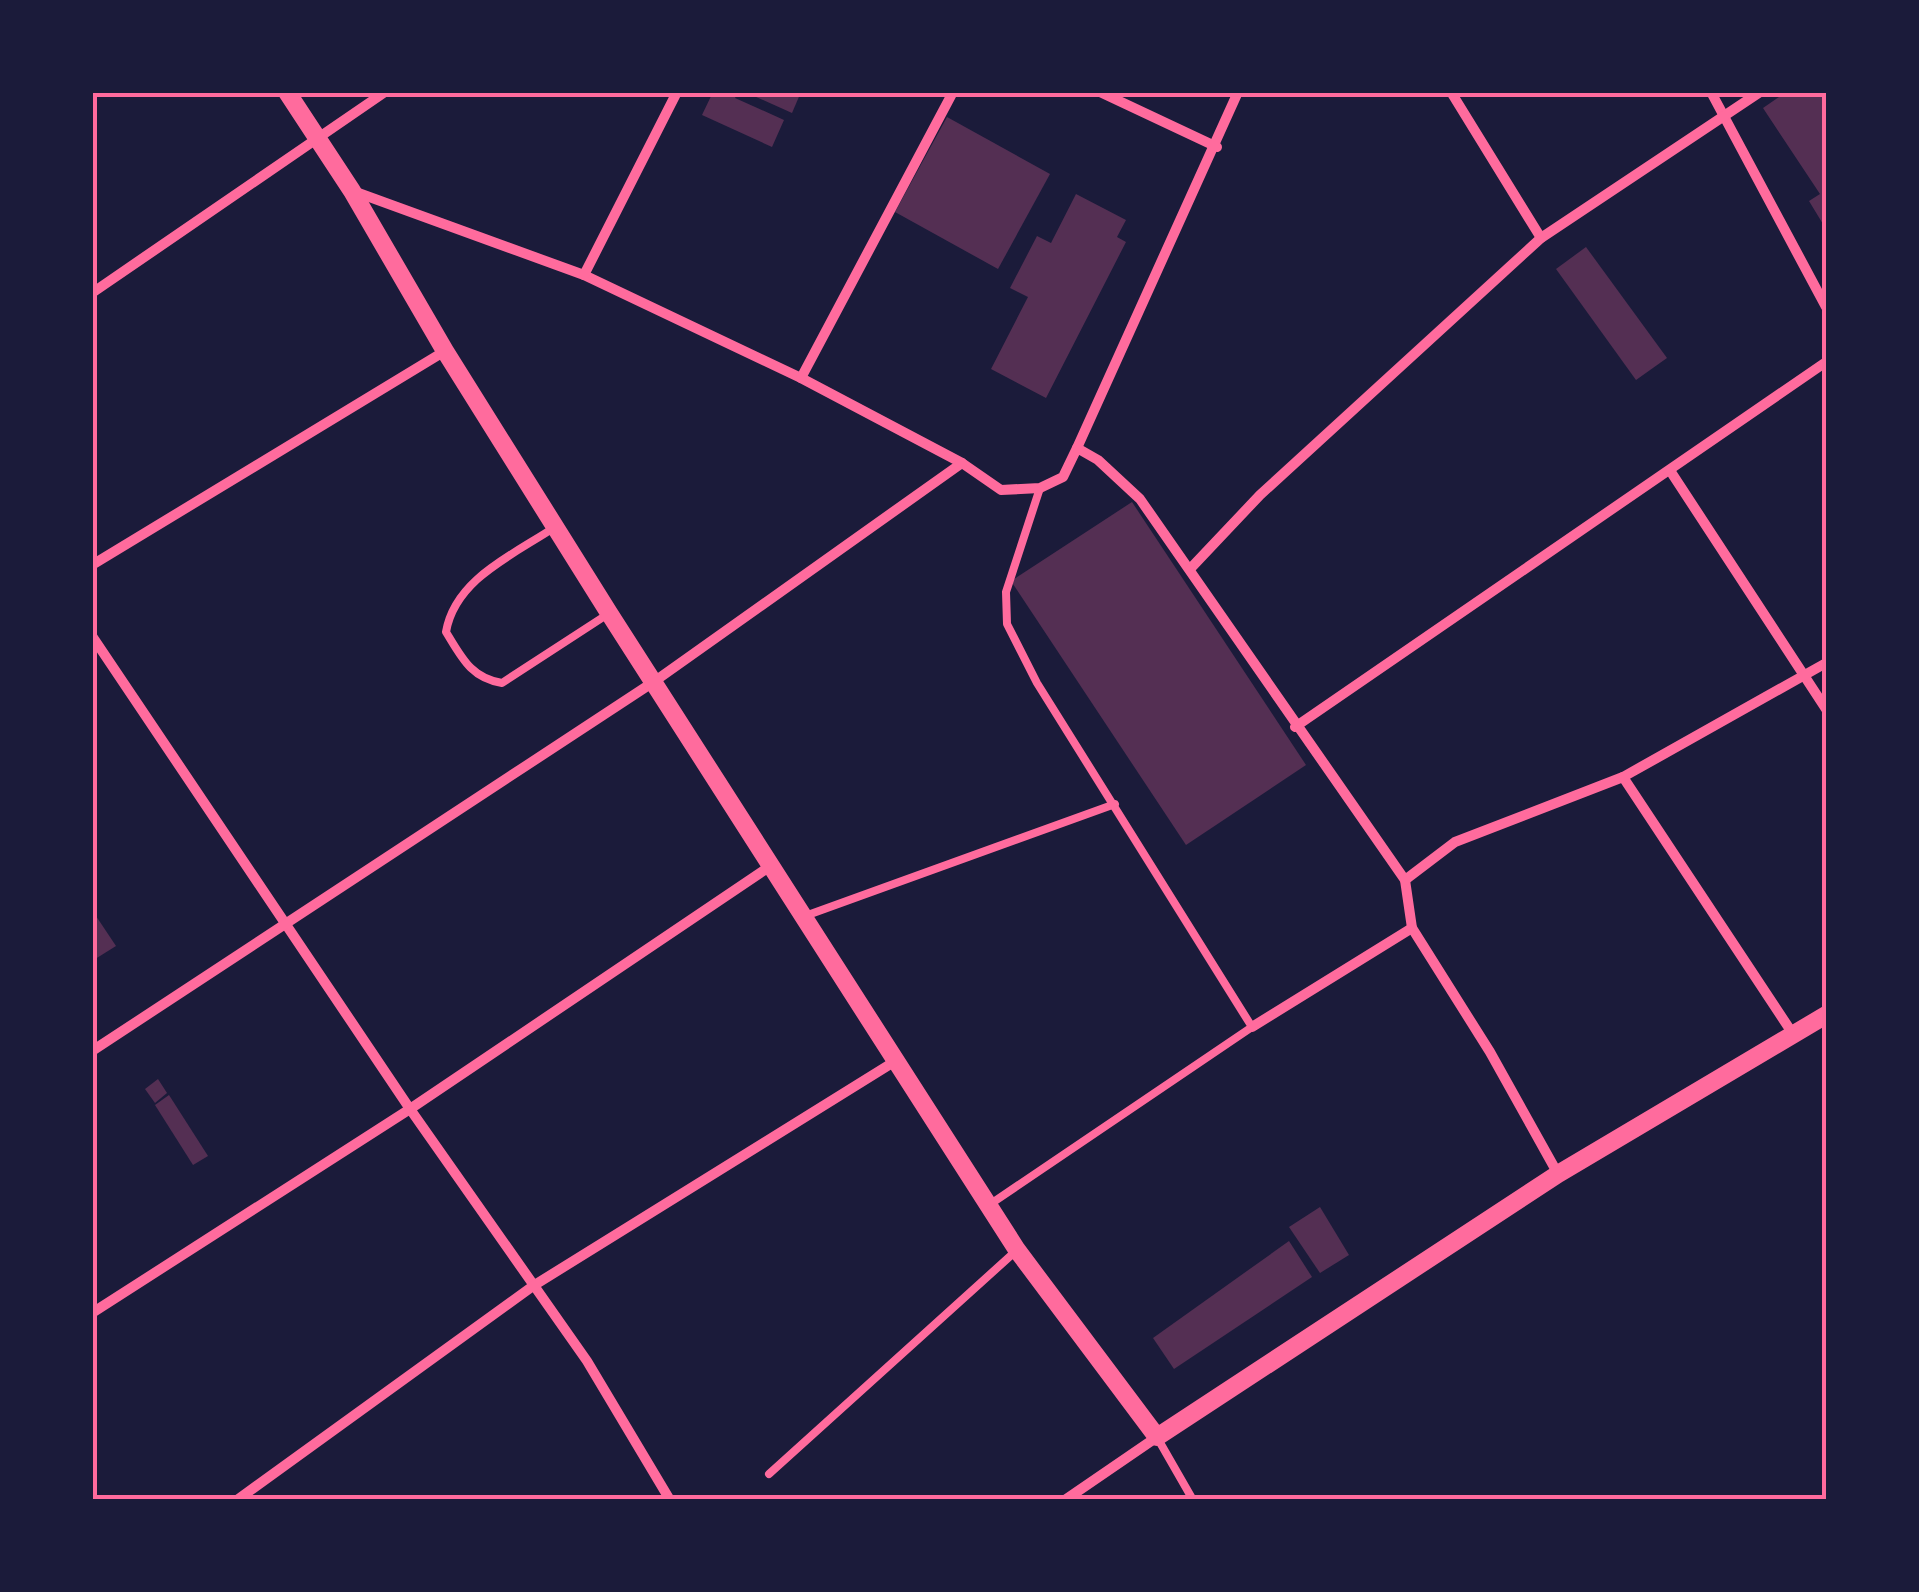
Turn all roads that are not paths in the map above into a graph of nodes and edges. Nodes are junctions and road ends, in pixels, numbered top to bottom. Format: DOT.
graph roads {
  1 [pos="287,92"];
  2 [pos="385,92"];
  3 [pos="676,92"];
  4 [pos="953,92"];
  5 [pos="1100,92"];
  6 [pos="1238,92"];
  7 [pos="1450,92"];
  8 [pos="1711,92"];
  9 [pos="1760,92"];
  10 [pos="1724,117"];
  11 [pos="316,138"];
  12 [pos="1217,147"];
  13 [pos="352,191"];
  14 [pos="1541,238"];
  15 [pos="584,274"];
  16 [pos="92,293"];
  17 [pos="1826,306"];
  18 [pos="444,351"];
  19 [pos="1826,362"];
  20 [pos="801,378"];
  21 [pos="1078,448"];
  22 [pos="962,463"];
  23 [pos="1672,472"];
  24 [pos="1040,488"];
  25 [pos="554,527"];
  26 [pos="92,565"];
  27 [pos="1190,569"];
  28 [pos="609,613"];
  29 [pos="92,636"];
  30 [pos="1826,663"];
  31 [pos="1806,676"];
  32 [pos="655,681"];
  33 [pos="1826,709"];
  34 [pos="1295,727"];
  35 [pos="1622,777"];
  36 [pos="1116,804"];
  37 [pos="773,865"];
  38 [pos="1405,880"];
  39 [pos="805,916"];
  40 [pos="287,920"];
  41 [pos="1412,928"];
  42 [pos="1826,1016"];
  43 [pos="1252,1027"];
  44 [pos="1793,1034"];
  45 [pos="92,1051"];
  46 [pos="897,1060"];
  47 [pos="410,1109"];
  48 [pos="1558,1174"];
  49 [pos="989,1205"];
  50 [pos="1017,1250"];
  51 [pos="532,1286"];
  52 [pos="92,1313"];
  53 [pos="1157,1437"];
  54 [pos="768,1474"];
  55 [pos="240,1499"];
  56 [pos="670,1500"];
  57 [pos="1065,1500"];
  58 [pos="1193,1500"];
  1 -- 11 [label="street"];
  2 -- 11 [label="street"];
  3 -- 15 [label="street"];
  4 -- 20 [label="street"];
  5 -- 12 [label="street"];
  6 -- 12 [label="street"];
  7 -- 14 [label="street"];
  8 -- 10 [label="street"];
  9 -- 10 [label="street"];
  10 -- 14 [label="street"];
  10 -- 17 [label="street"];
  11 -- 13 [label="street"];
  11 -- 16 [label="street"];
  12 -- 21 [label="street"];
  13 -- 15 [label="street"];
  13 -- 18 [label="street"];
  14 -- 27 [label="street"];
  15 -- 20 [label="street"];
  18 -- 25 [label="street"];
  18 -- 26 [label="street"];
  19 -- 23 [label="street"];
  20 -- 22 [label="street"];
  21 -- 24 [label="street"];
  21 -- 27 [label="street"];
  22 -- 24 [label="street"];
  22 -- 32 [label="street"];
  23 -- 31 [label="street"];
  23 -- 34 [label="street"];
  24 -- 36 [label="lane"];
  25 -- 28 [label="street"];
  25 -- 28 [label="lane"];
  27 -- 34 [label="street"];
  28 -- 32 [label="street"];
  29 -- 40 [label="street"];
  30 -- 31 [label="street"];
  31 -- 33 [label="street"];
  31 -- 35 [label="street"];
  32 -- 37 [label="street"];
  32 -- 40 [label="street"];
  34 -- 38 [label="street"];
  35 -- 38 [label="street"];
  35 -- 44 [label="street"];
  36 -- 39 [label="lane"];
  36 -- 43 [label="lane"];
  37 -- 39 [label="street"];
  37 -- 47 [label="street"];
  38 -- 41 [label="street"];
  39 -- 46 [label="street"];
  40 -- 45 [label="street"];
  40 -- 47 [label="street"];
  41 -- 43 [label="street"];
  41 -- 48 [label="street"];
  42 -- 44 [label="street"];
  43 -- 49 [label="lane"];
  44 -- 48 [label="street"];
  46 -- 49 [label="street"];
  46 -- 51 [label="street"];
  47 -- 51 [label="street"];
  47 -- 52 [label="street"];
  48 -- 53 [label="street"];
  49 -- 50 [label="street"];
  50 -- 53 [label="street"];
  50 -- 54 [label="lane"];
  51 -- 55 [label="street"];
  51 -- 56 [label="street"];
  53 -- 57 [label="street"];
  53 -- 58 [label="lane"];
}
